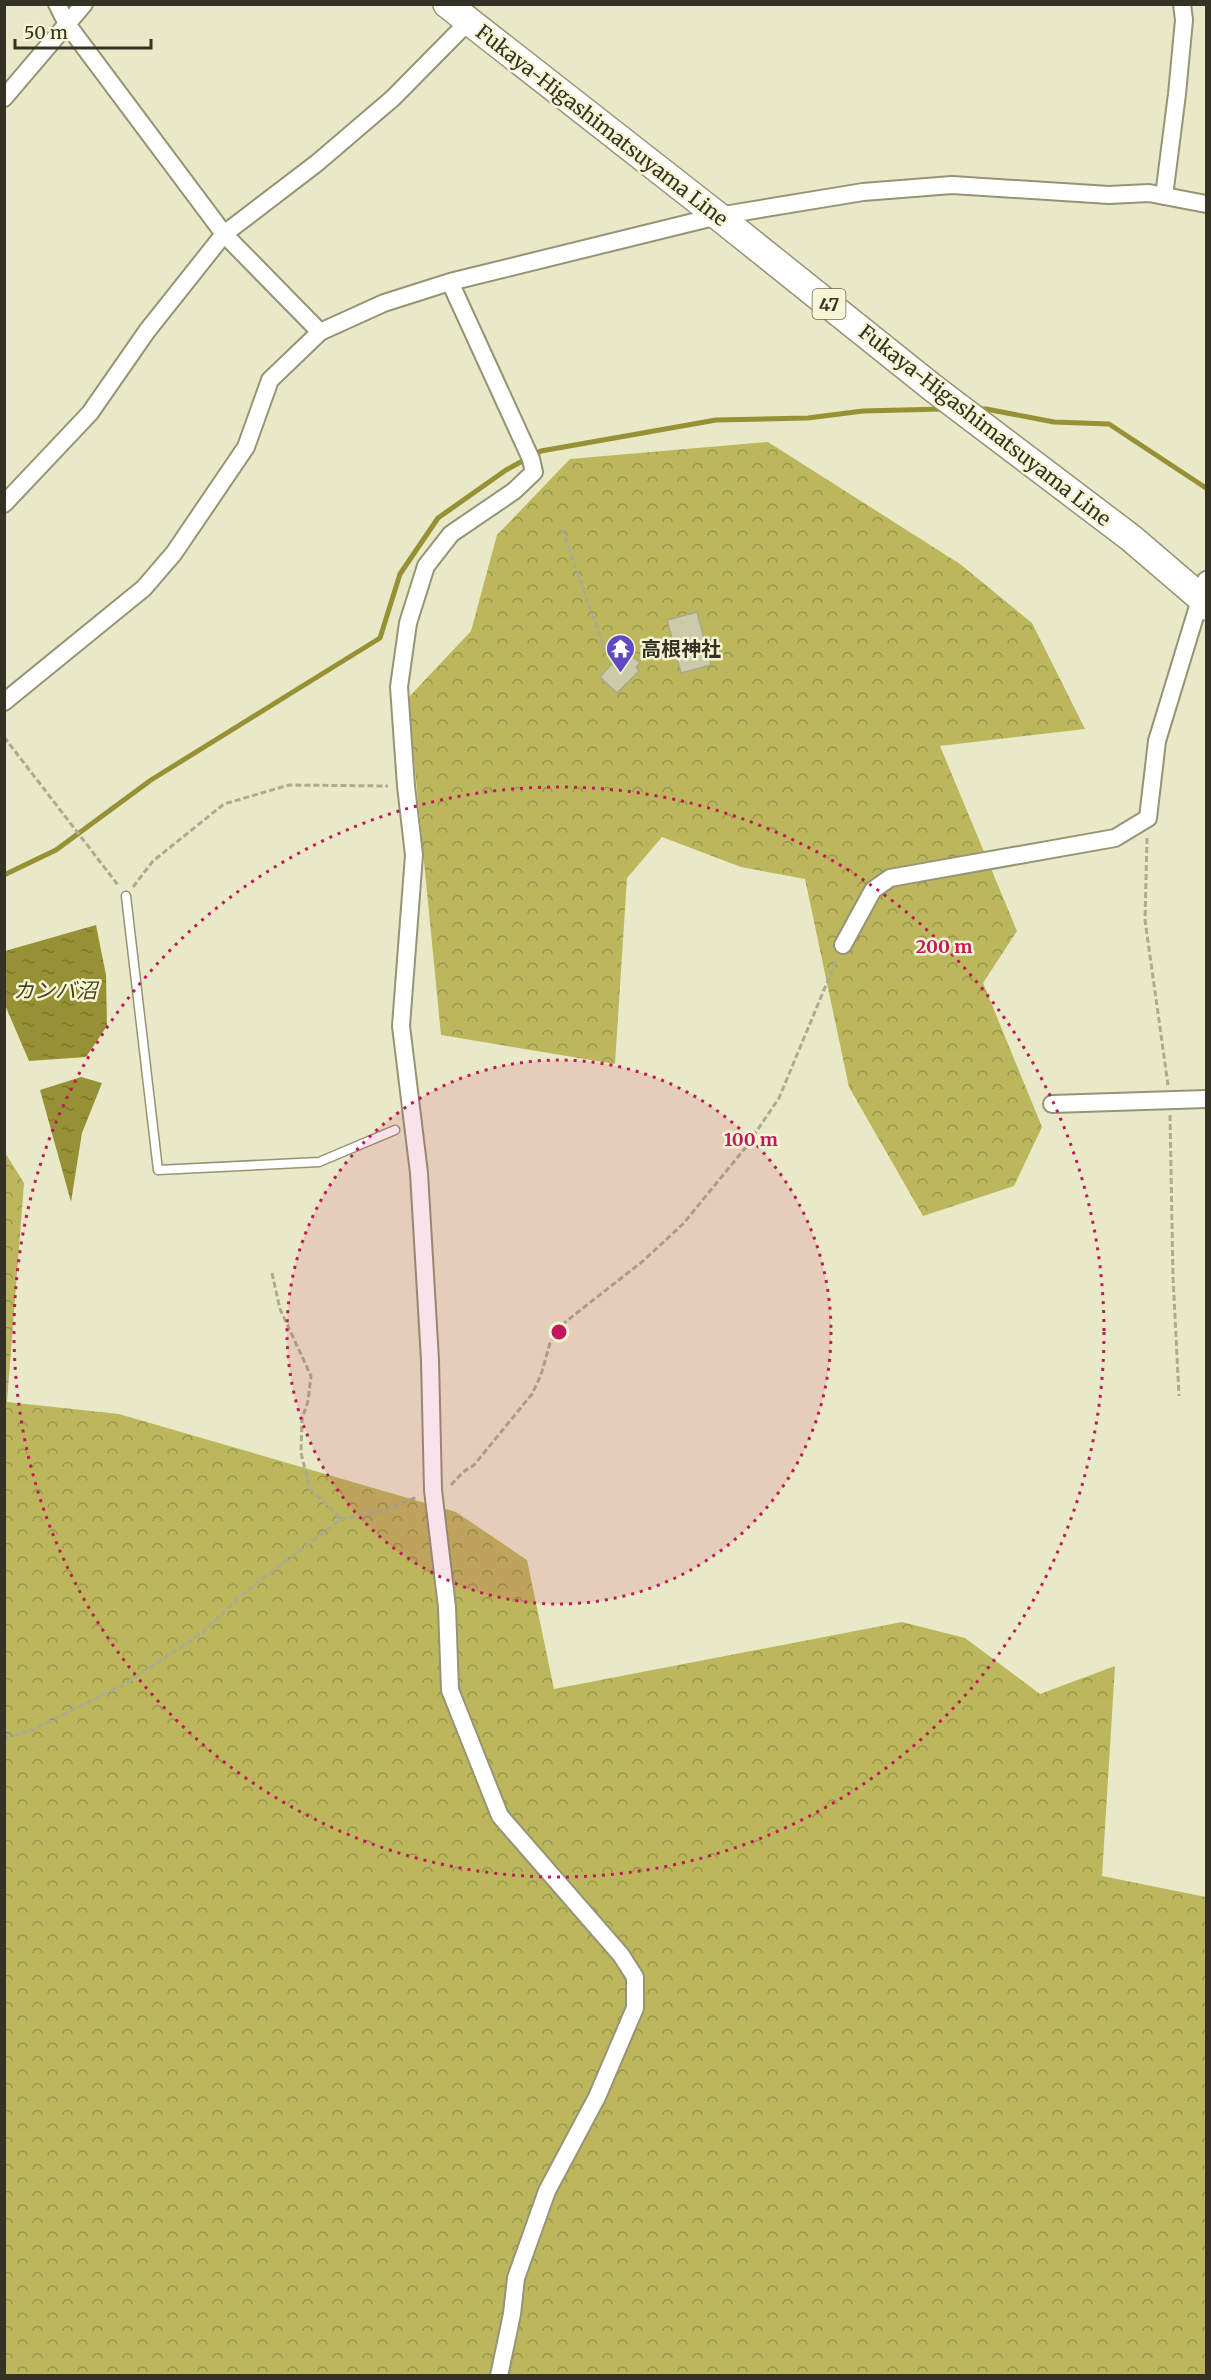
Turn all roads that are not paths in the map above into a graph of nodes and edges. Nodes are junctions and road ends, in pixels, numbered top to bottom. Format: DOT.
graph roads {
  1 [pos="57,4"];
  2 [pos="84,4"];
  3 [pos="447,4"];
  4 [pos="1182,4"];
  5 [pos="469,21"];
  6 [pos="67,24"];
  7 [pos="4,98"];
  8 [pos="1164,196"];
  9 [pos="1206,204"];
  10 [pos="718,216"];
  11 [pos="224,234"];
  12 [pos="450,282"];
  13 [pos="320,332"];
  14 [pos="4,504"];
  15 [pos="1205,594"];
  16 [pos="4,702"];
  17 [pos="126,896"];
  18 [pos="843,945"];
  19 [pos="1206,1099"];
  20 [pos="1052,1104"];
  21 [pos="394,1130"];
  22 [pos="499,2376"];
  1 -- 6 [label="street"];
  2 -- 6 [label="street"];
  3 -- 5 [label="main road, Fukaya-Higashimatsuyama Line / 47"];
  4 -- 8 [label="street"];
  5 -- 10 [label="main road, Fukaya-Higashimatsuyama Line / 47"];
  5 -- 11 [label="street"];
  6 -- 7 [label="street"];
  6 -- 11 [label="street"];
  8 -- 9 [label="street"];
  8 -- 10 [label="street"];
  10 -- 12 [label="street"];
  10 -- 15 [label="main road, Fukaya-Higashimatsuyama Line / 47"];
  11 -- 13 [label="street"];
  11 -- 14 [label="street"];
  12 -- 13 [label="street"];
  12 -- 22 [label="street"];
  13 -- 16 [label="street"];
  15 -- 18 [label="street"];
  17 -- 21 [label="lane"];
  19 -- 20 [label="street"];
}
